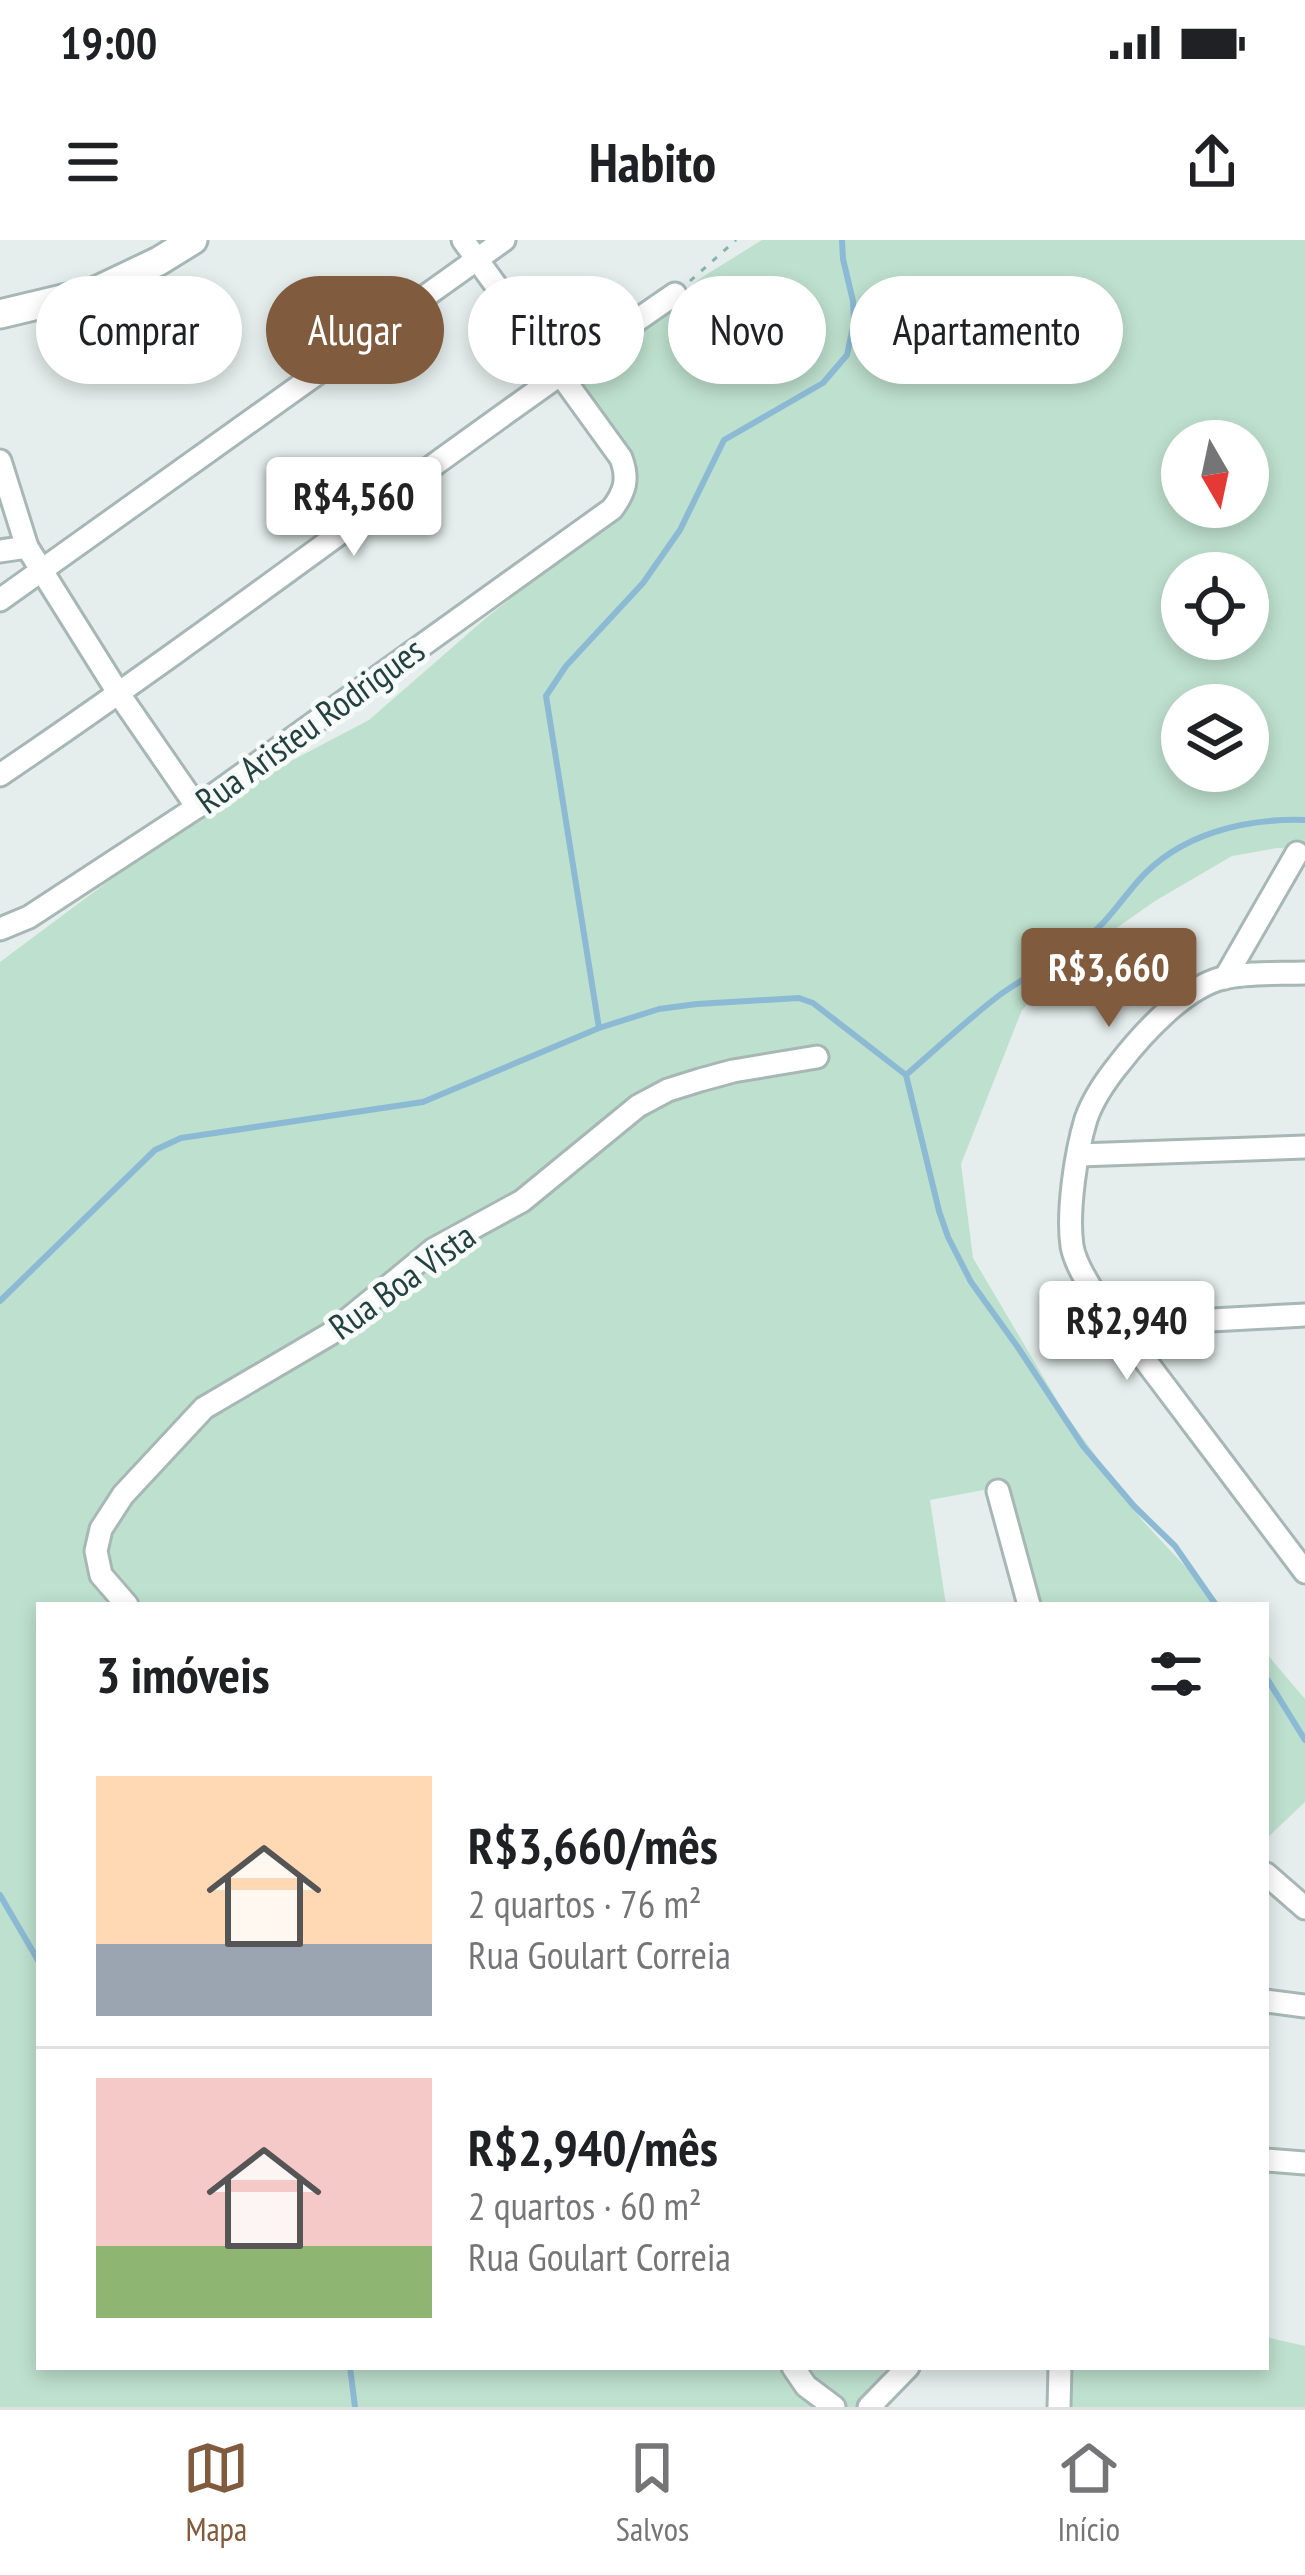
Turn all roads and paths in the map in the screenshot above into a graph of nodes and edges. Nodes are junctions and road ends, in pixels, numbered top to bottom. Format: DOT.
graph roads {
  1 [pos="193,240"];
  2 [pos="463,240"];
  3 [pos="504,240"];
  4 [pos="736,240"];
  5 [pos="157,250"];
  6 [pos="476,260"];
  7 [pos="488,276"];
  8 [pos="695,276"];
  9 [pos="0,314"];
  10 [pos="545,384"];
  11 [pos="566,384"];
  12 [pos="0,461"];
  13 [pos="27,548"];
  14 [pos="0,551"];
  15 [pos="41,572"];
  16 [pos="0,600"];
  17 [pos="119,694"];
  18 [pos="0,775"];
  19 [pos="197,807"];
  20 [pos="1297,853"];
  21 [pos="0,929"];
  22 [pos="1305,974"];
  23 [pos="1225,978"];
  24 [pos="818,1057"];
  25 [pos="1305,1147"];
  26 [pos="1079,1155"];
  27 [pos="1305,1315"];
  28 [pos="1118,1325"];
  29 [pos="998,1491"];
  30 [pos="1305,1572"];
  31 [pos="125,1602"];
  32 [pos="1027,1602"];
  33 [pos="1269,1877"];
  34 [pos="1305,1908"];
  35 [pos="1269,2001"];
  36 [pos="1305,2006"];
  37 [pos="1269,2160"];
  38 [pos="1305,2163"];
  39 [pos="795,2370"];
  40 [pos="905,2370"];
  41 [pos="1060,2370"];
  42 [pos="835,2407"];
  43 [pos="869,2407"];
  44 [pos="1059,2407"];
  1 -- 5 [label="street"];
  2 -- 6 [label="street"];
  3 -- 6 [label="street"];
  4 -- 8 [label="path"];
  5 -- 9 [label="street"];
  6 -- 7 [label="street"];
  6 -- 15 [label="street"];
  10 -- 17 [label="street"];
  11 -- 19 [label="street, Rua Aristeu Rodrigues"];
  12 -- 13 [label="street"];
  13 -- 14 [label="street"];
  13 -- 15 [label="street"];
  15 -- 16 [label="street"];
  15 -- 17 [label="street"];
  17 -- 18 [label="street"];
  17 -- 19 [label="street"];
  19 -- 21 [label="street, Rua Aristeu Rodrigues"];
  20 -- 23 [label="street"];
  22 -- 23 [label="street"];
  23 -- 26 [label="street"];
  24 -- 31 [label="street, Rua Boa Vista"];
  25 -- 26 [label="street"];
  26 -- 28 [label="street"];
  27 -- 28 [label="street"];
  28 -- 30 [label="street"];
  29 -- 32 [label="street"];
  33 -- 34 [label="street"];
  35 -- 36 [label="street"];
  37 -- 38 [label="street"];
  39 -- 42 [label="street"];
  40 -- 43 [label="street"];
  41 -- 44 [label="street"];
}
